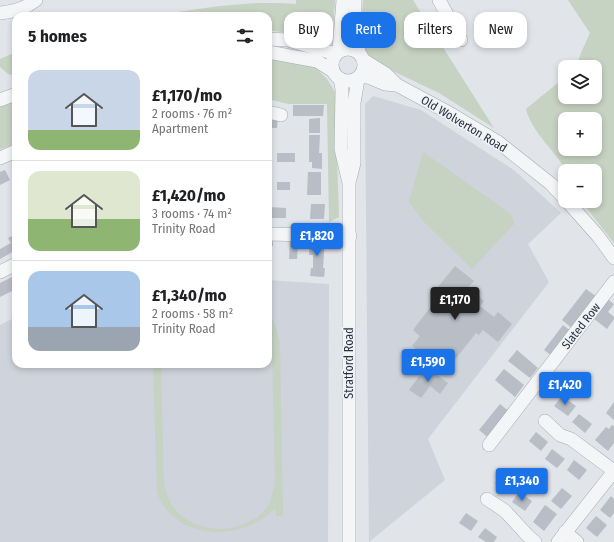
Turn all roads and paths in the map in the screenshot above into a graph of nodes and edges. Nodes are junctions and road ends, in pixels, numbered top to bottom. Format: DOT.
graph roads {
  1 [pos="36,0"];
  2 [pos="343,0"];
  3 [pos="355,0"];
  4 [pos="439,0"];
  5 [pos="342,12"];
  6 [pos="446,12"];
  7 [pos="0,14"];
  8 [pos="341,35"];
  9 [pos="272,39"];
  10 [pos="284,40"];
  11 [pos="333,41"];
  12 [pos="315,48"];
  13 [pos="338,52"];
  14 [pos="272,53"];
  15 [pos="362,57"];
  16 [pos="336,75"];
  17 [pos="359,77"];
  18 [pos="391,84"];
  19 [pos="355,94"];
  20 [pos="12,153"];
  21 [pos="0,158"];
  22 [pos="349,183"];
  23 [pos="558,191"];
  24 [pos="573,208"];
  25 [pos="272,234"];
  26 [pos="350,236"];
  27 [pos="614,258"];
  28 [pos="12,266"];
  29 [pos="0,272"];
  30 [pos="614,282"];
  31 [pos="545,421"];
  32 [pos="489,445"];
  33 [pos="614,471"];
  34 [pos="487,499"];
  35 [pos="561,537"];
  36 [pos="349,542"];
  37 [pos="535,542"];
  38 [pos="577,542"];
  1 -- 7 [label="street"];
  2 -- 5 [label="street"];
  3 -- 15 [label="street"];
  4 -- 6 [label="street"];
  8 -- 11 [label="street"];
  8 -- 13 [label="street"];
  9 -- 10 [label="street"];
  12 -- 13 [label="street"];
  13 -- 15 [label="street"];
  13 -- 16 [label="street"];
  14 -- 16 [label="street"];
  15 -- 17 [label="street"];
  15 -- 18 [label="street, Old Wolverton Road"];
  16 -- 17 [label="street"];
  16 -- 22 [label="street, Stratford Road"];
  17 -- 18 [label="street, Old Wolverton Road"];
  17 -- 19 [label="street, Stratford Road"];
  18 -- 19 [label="street"];
  18 -- 23 [label="street, Old Wolverton Road"];
  19 -- 22 [label="street, Stratford Road"];
  20 -- 21 [label="street"];
  22 -- 26 [label="street, Stratford Road"];
  24 -- 27 [label="street, Old Wolverton Road"];
  25 -- 26 [label="street"];
  26 -- 36 [label="street, Stratford Road"];
  28 -- 29 [label="street"];
  30 -- 32 [label="street, Slated Row"];
  31 -- 33 [label="street"];
  33 -- 35 [label="street"];
  34 -- 37 [label="street"];
  35 -- 38 [label="street"];
}
